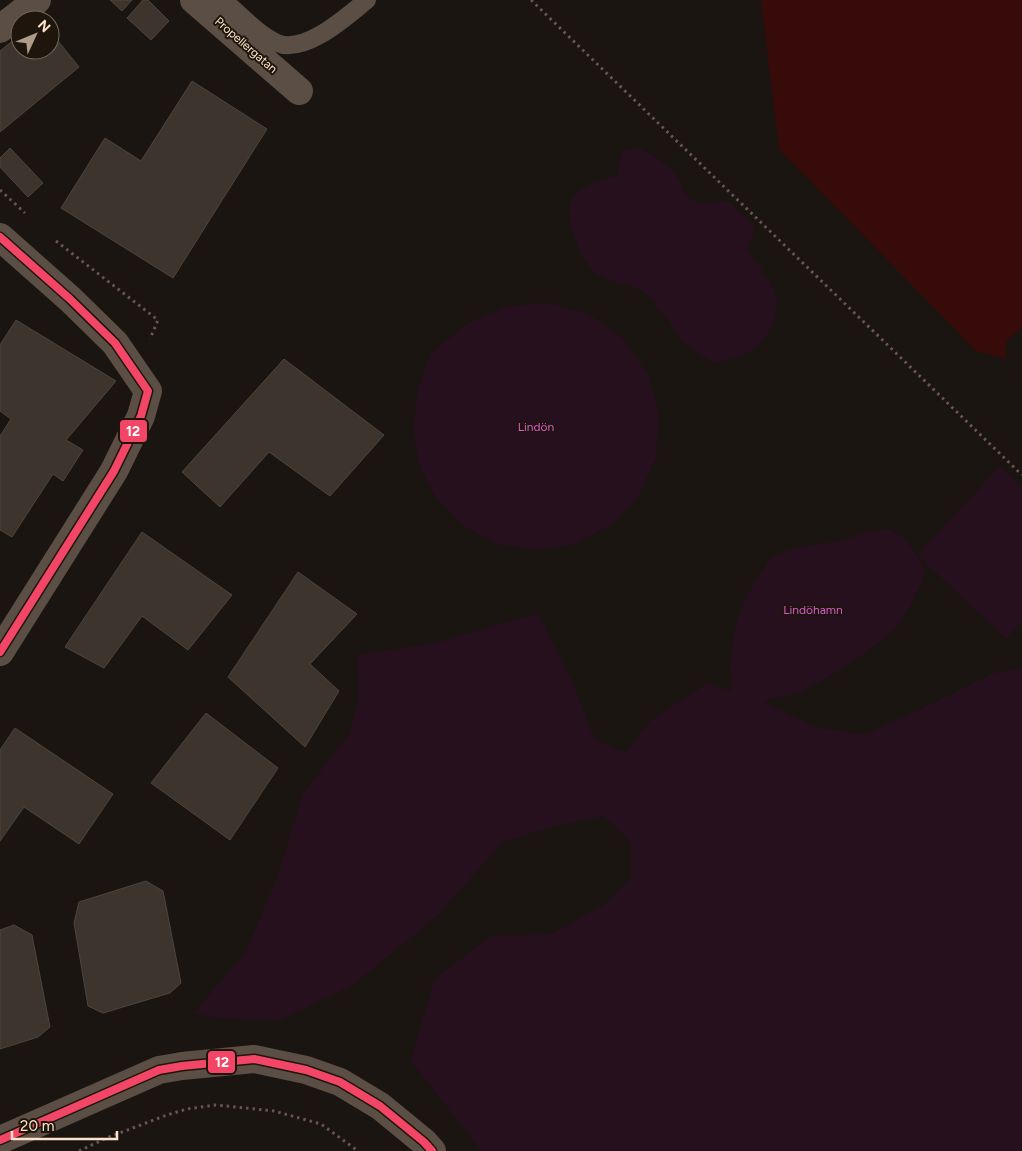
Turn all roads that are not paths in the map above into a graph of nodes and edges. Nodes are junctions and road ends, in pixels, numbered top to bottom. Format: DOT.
graph roads {
  1 [pos="37,0"];
  2 [pos="194,0"];
  3 [pos="223,0"];
  4 [pos="367,0"];
  5 [pos="0,29"];
  6 [pos="299,91"];
  7 [pos="0,237"];
  8 [pos="0,652"];
  9 [pos="0,1140"];
  10 [pos="428,1146"];
  1 -- 5 [label="street"];
  2 -- 6 [label="street, Propellergatan"];
  3 -- 4 [label="lane, Propellergatan"];
  7 -- 8 [label="street"];
  9 -- 10 [label="street"];
}
